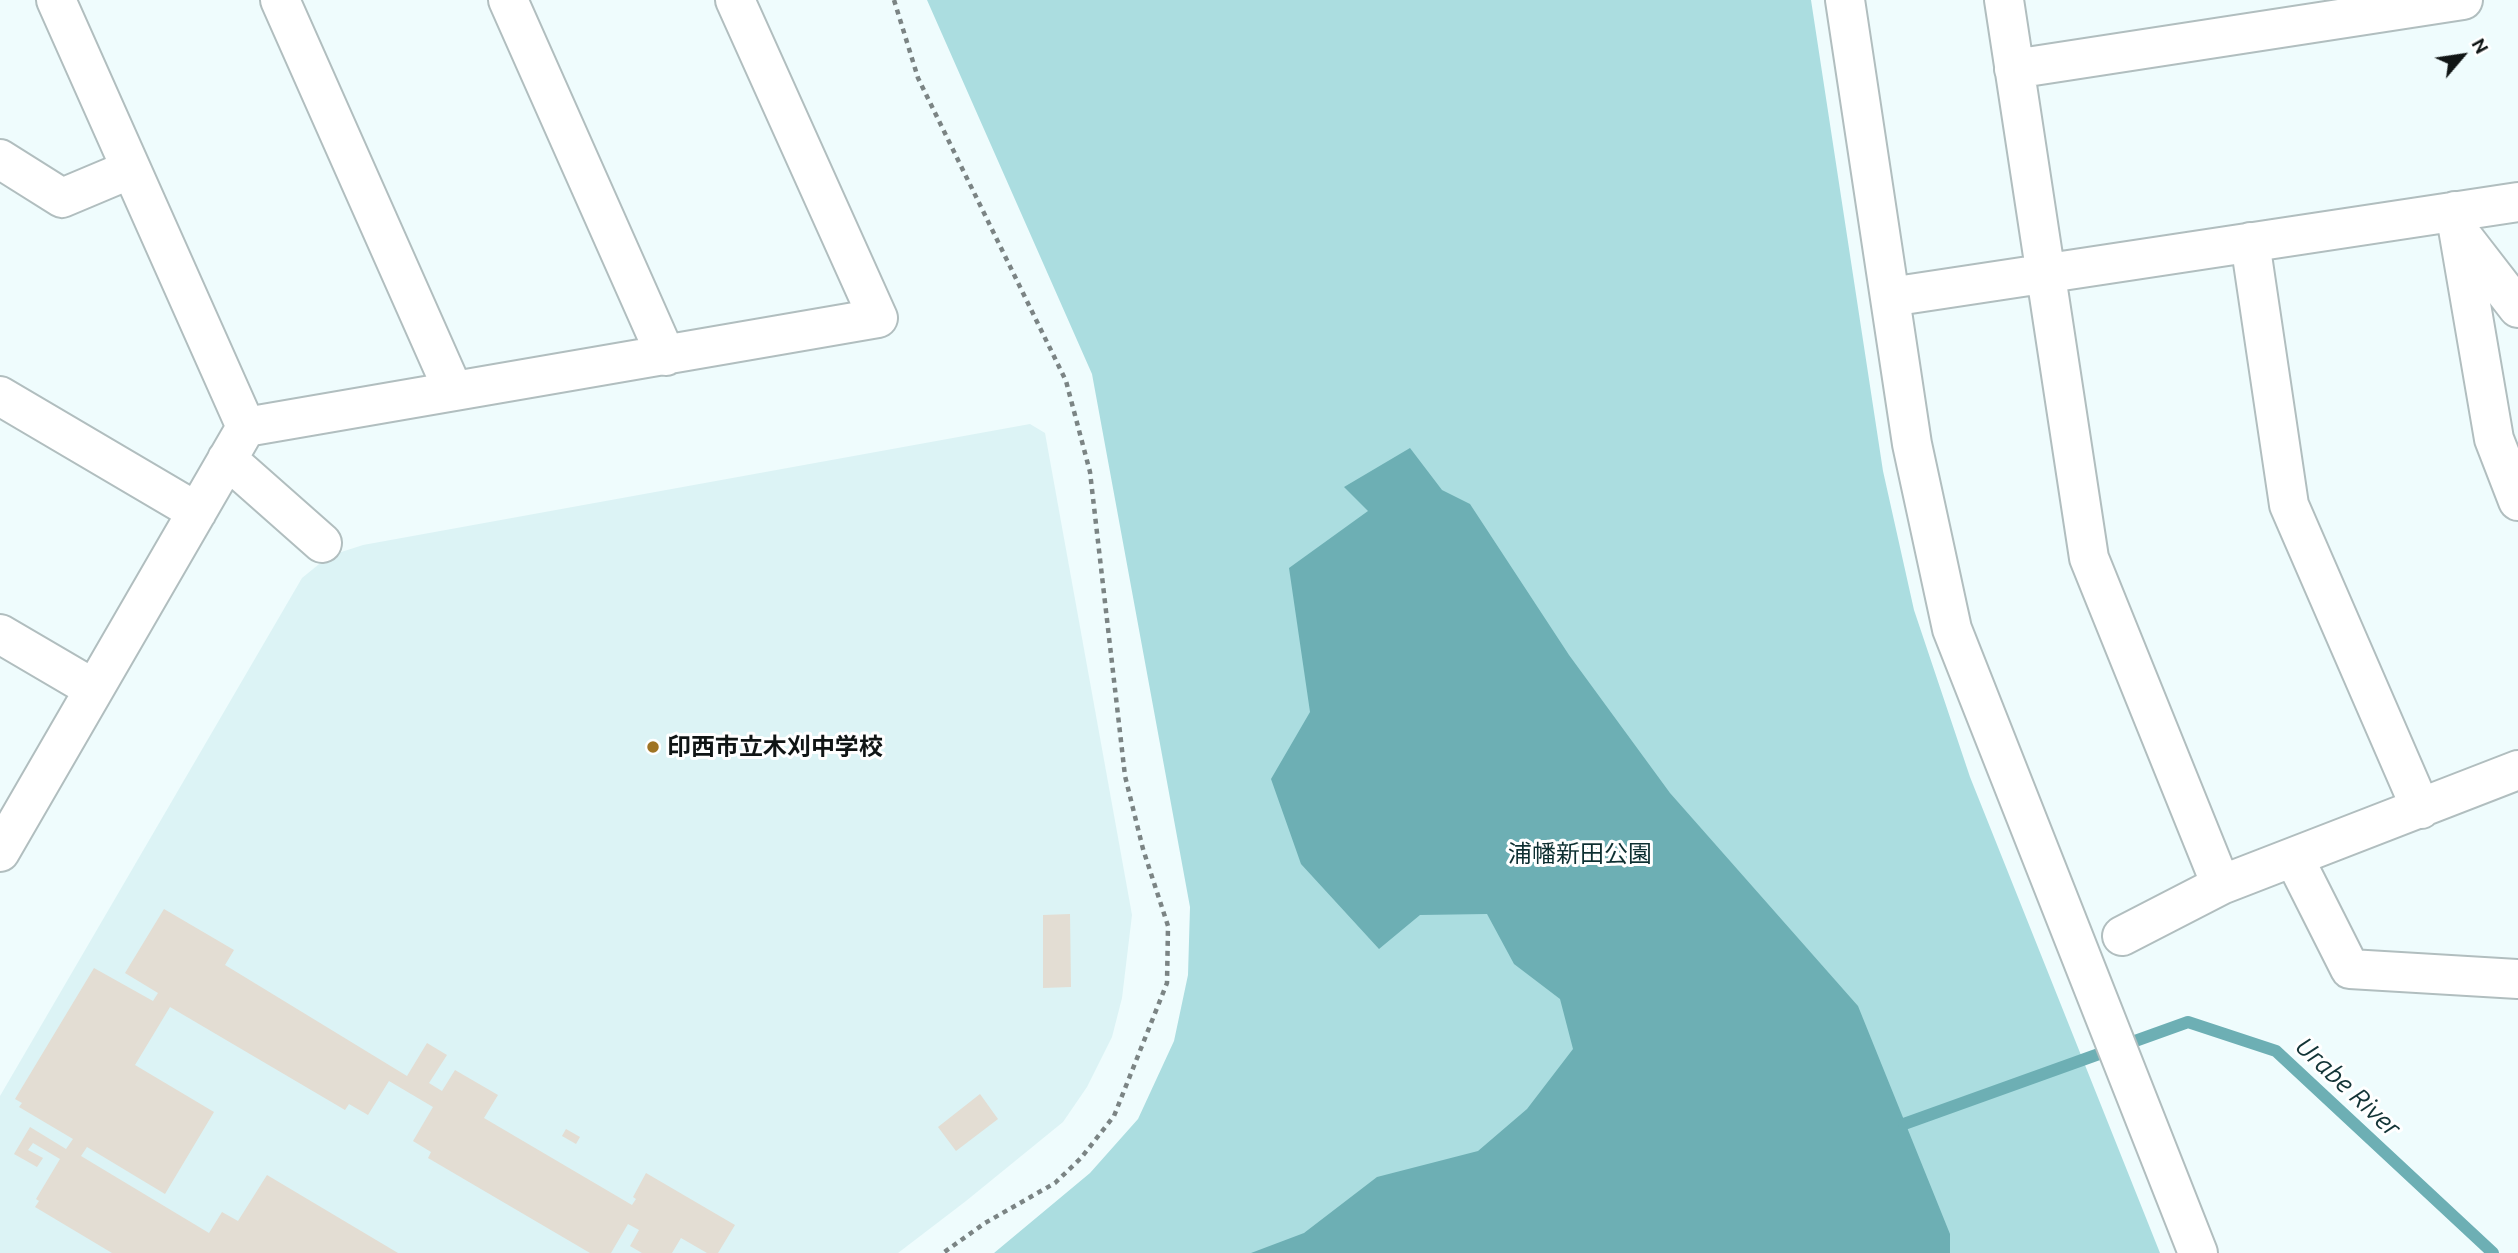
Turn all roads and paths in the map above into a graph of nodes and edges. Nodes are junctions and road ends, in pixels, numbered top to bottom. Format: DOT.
graph roads {
  1 [pos="56,0"];
  2 [pos="280,0"];
  3 [pos="508,0"];
  4 [pos="735,0"];
  5 [pos="894,0"];
  6 [pos="1845,0"];
  7 [pos="2004,0"];
  8 [pos="2463,0"];
  9 [pos="2014,69"];
  10 [pos="0,159"];
  11 [pos="131,169"];
  12 [pos="2518,202"];
  13 [pos="2457,222"];
  14 [pos="2250,242"];
  15 [pos="2045,274"];
  16 [pos="1890,297"];
  17 [pos="2518,309"];
  18 [pos="666,356"];
  19 [pos="453,390"];
  20 [pos="0,396"];
  21 [pos="237,443"];
  22 [pos="2518,500"];
  23 [pos="197,512"];
  24 [pos="322,543"];
  25 [pos="0,634"];
  26 [pos="94,690"];
  27 [pos="2518,770"];
  28 [pos="2421,809"];
  29 [pos="0,852"];
  30 [pos="2294,858"];
  31 [pos="2221,885"];
  32 [pos="2122,936"];
  33 [pos="2518,979"];
  34 [pos="943,1253"];
  35 [pos="2198,1253"];
  1 -- 11 [label="street"];
  2 -- 19 [label="street"];
  3 -- 18 [label="street"];
  4 -- 18 [label="street"];
  5 -- 34 [label="path"];
  6 -- 16 [label="street"];
  7 -- 9 [label="street"];
  8 -- 9 [label="street"];
  9 -- 15 [label="street"];
  10 -- 11 [label="street"];
  11 -- 21 [label="street"];
  12 -- 13 [label="street"];
  13 -- 14 [label="street"];
  13 -- 17 [label="street"];
  13 -- 22 [label="street"];
  14 -- 15 [label="street"];
  14 -- 28 [label="street"];
  15 -- 16 [label="street"];
  15 -- 31 [label="street"];
  16 -- 35 [label="street"];
  18 -- 19 [label="street"];
  19 -- 21 [label="street"];
  20 -- 23 [label="street"];
  21 -- 23 [label="street"];
  21 -- 24 [label="street"];
  23 -- 26 [label="street"];
  25 -- 26 [label="street"];
  26 -- 29 [label="street"];
  27 -- 28 [label="street"];
  28 -- 30 [label="street"];
  30 -- 31 [label="street"];
  30 -- 33 [label="street"];
  31 -- 32 [label="street"];
}
